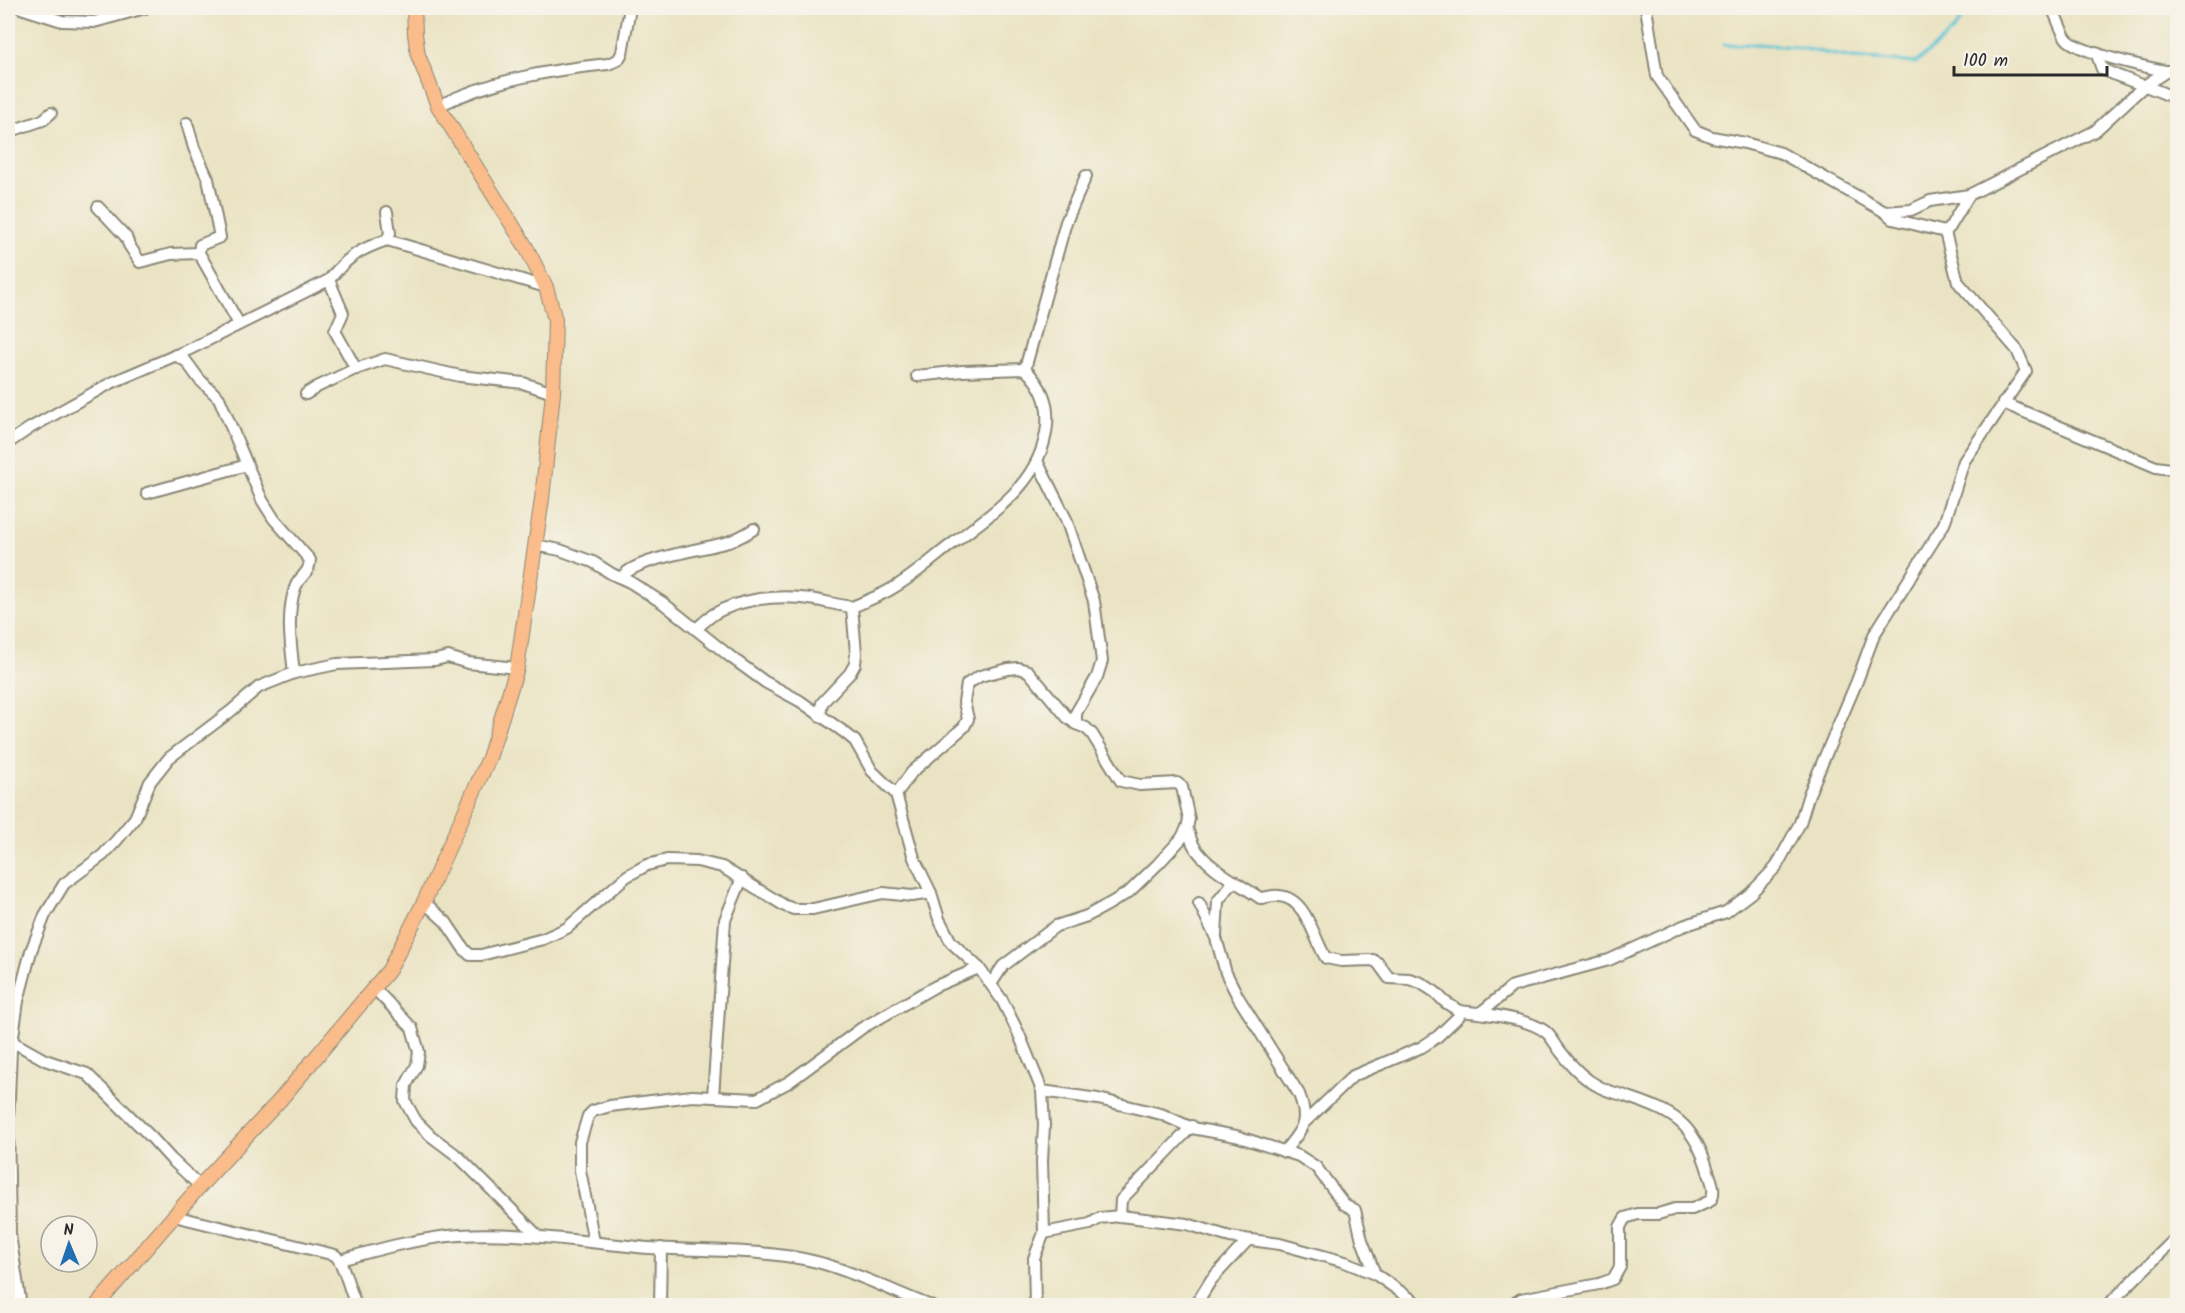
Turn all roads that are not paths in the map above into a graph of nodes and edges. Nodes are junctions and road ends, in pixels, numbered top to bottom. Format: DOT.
graph roads {
  1 [pos="21,8"];
  2 [pos="145,8"];
  3 [pos="414,8"];
  4 [pos="630,8"];
  5 [pos="1646,8"];
  6 [pos="2052,8"];
  7 [pos="2096,52"];
  8 [pos="2172,72"];
  9 [pos="2144,86"];
  10 [pos="2178,100"];
  11 [pos="438,106"];
  12 [pos="51,113"];
  13 [pos="187,123"];
  14 [pos="8,132"];
  15 [pos="1086,176"];
  16 [pos="1969,195"];
  17 [pos="98,207"];
  18 [pos="387,212"];
  19 [pos="1885,212"];
  20 [pos="1945,232"];
  21 [pos="387,240"];
  22 [pos="199,253"];
  23 [pos="328,280"];
  24 [pos="546,287"];
  25 [pos="239,324"];
  26 [pos="175,355"];
  27 [pos="356,369"];
  28 [pos="1025,369"];
  29 [pos="916,376"];
  30 [pos="553,393"];
  31 [pos="306,394"];
  32 [pos="2003,403"];
  33 [pos="8,443"];
  34 [pos="1037,461"];
  35 [pos="248,465"];
  36 [pos="2178,471"];
  37 [pos="147,493"];
  38 [pos="754,529"];
  39 [pos="535,545"];
  40 [pos="630,582"];
  41 [pos="852,607"];
  42 [pos="696,629"];
  43 [pos="517,668"];
  44 [pos="294,673"];
  45 [pos="820,716"];
  46 [pos="1076,724"];
  47 [pos="896,794"];
  48 [pos="1187,828"];
  49 [pos="742,878"];
  50 [pos="1234,881"];
  51 [pos="931,893"];
  52 [pos="424,902"];
  53 [pos="1199,903"];
  54 [pos="1216,938"];
  55 [pos="980,968"];
  56 [pos="991,984"];
  57 [pos="374,988"];
  58 [pos="1459,1011"];
  59 [pos="1480,1013"];
  60 [pos="10,1042"];
  61 [pos="1042,1091"];
  62 [pos="713,1097"];
  63 [pos="1305,1122"];
  64 [pos="1192,1126"];
  65 [pos="1284,1152"];
  66 [pos="200,1186"];
  67 [pos="174,1216"];
  68 [pos="1120,1216"];
  69 [pos="1044,1233"];
  70 [pos="538,1236"];
  71 [pos="2178,1236"];
  72 [pos="1248,1240"];
  73 [pos="594,1242"];
  74 [pos="661,1248"];
  75 [pos="340,1260"];
  76 [pos="1375,1274"];
  77 [pos="21,1305"];
  78 [pos="96,1305"];
  79 [pos="357,1305"];
  80 [pos="660,1305"];
  81 [pos="931,1305"];
  82 [pos="1035,1305"];
  83 [pos="1196,1305"];
  84 [pos="1421,1305"];
  85 [pos="1510,1305"];
  86 [pos="2107,1305"];
  1 -- 2 [label="street"];
  3 -- 11 [label="main road"];
  4 -- 11 [label="street"];
  5 -- 19 [label="street"];
  6 -- 7 [label="street"];
  7 -- 8 [label="street"];
  7 -- 9 [label="street"];
  8 -- 9 [label="street"];
  9 -- 10 [label="street"];
  9 -- 16 [label="street"];
  11 -- 24 [label="main road"];
  12 -- 14 [label="street"];
  13 -- 22 [label="street"];
  15 -- 28 [label="street"];
  16 -- 19 [label="street"];
  16 -- 20 [label="street"];
  17 -- 22 [label="street"];
  18 -- 21 [label="street"];
  19 -- 20 [label="street"];
  20 -- 32 [label="street"];
  21 -- 23 [label="street"];
  21 -- 24 [label="street"];
  22 -- 25 [label="street"];
  23 -- 25 [label="street"];
  23 -- 27 [label="street"];
  24 -- 30 [label="main road"];
  25 -- 26 [label="street"];
  26 -- 33 [label="street"];
  26 -- 35 [label="street"];
  27 -- 30 [label="street"];
  27 -- 31 [label="street"];
  28 -- 29 [label="street"];
  28 -- 34 [label="street"];
  30 -- 39 [label="main road"];
  32 -- 36 [label="street"];
  32 -- 59 [label="street"];
  34 -- 41 [label="street"];
  34 -- 46 [label="street"];
  35 -- 37 [label="street"];
  35 -- 44 [label="street"];
  38 -- 40 [label="street"];
  39 -- 40 [label="street"];
  39 -- 43 [label="main road"];
  40 -- 42 [label="street"];
  41 -- 42 [label="street"];
  41 -- 45 [label="street"];
  42 -- 45 [label="street"];
  43 -- 44 [label="street"];
  43 -- 52 [label="main road"];
  44 -- 60 [label="street"];
  45 -- 47 [label="street"];
  46 -- 47 [label="street"];
  46 -- 48 [label="street"];
  47 -- 51 [label="street"];
  48 -- 50 [label="street"];
  48 -- 56 [label="street"];
  49 -- 51 [label="street"];
  49 -- 52 [label="street"];
  49 -- 62 [label="street"];
  50 -- 54 [label="street"];
  50 -- 58 [label="street"];
  51 -- 55 [label="street"];
  52 -- 57 [label="main road"];
  53 -- 54 [label="street"];
  54 -- 63 [label="street"];
  55 -- 56 [label="street"];
  55 -- 62 [label="street"];
  56 -- 61 [label="street"];
  57 -- 66 [label="main road"];
  57 -- 70 [label="street"];
  58 -- 59 [label="street"];
  58 -- 63 [label="street"];
  59 -- 85 [label="street"];
  60 -- 66 [label="street"];
  60 -- 77 [label="street"];
  61 -- 64 [label="street"];
  61 -- 69 [label="street"];
  62 -- 73 [label="street"];
  63 -- 65 [label="street"];
  64 -- 65 [label="street"];
  64 -- 68 [label="street"];
  65 -- 76 [label="street"];
  66 -- 67 [label="main road"];
  67 -- 75 [label="street"];
  67 -- 78 [label="main road"];
  68 -- 69 [label="street"];
  68 -- 72 [label="street"];
  69 -- 82 [label="street"];
  70 -- 73 [label="street"];
  70 -- 75 [label="street"];
  71 -- 86 [label="street"];
  72 -- 76 [label="street"];
  72 -- 83 [label="street"];
  73 -- 74 [label="street"];
  74 -- 80 [label="street"];
  74 -- 81 [label="street"];
  75 -- 79 [label="street"];
  76 -- 84 [label="street"];
}
